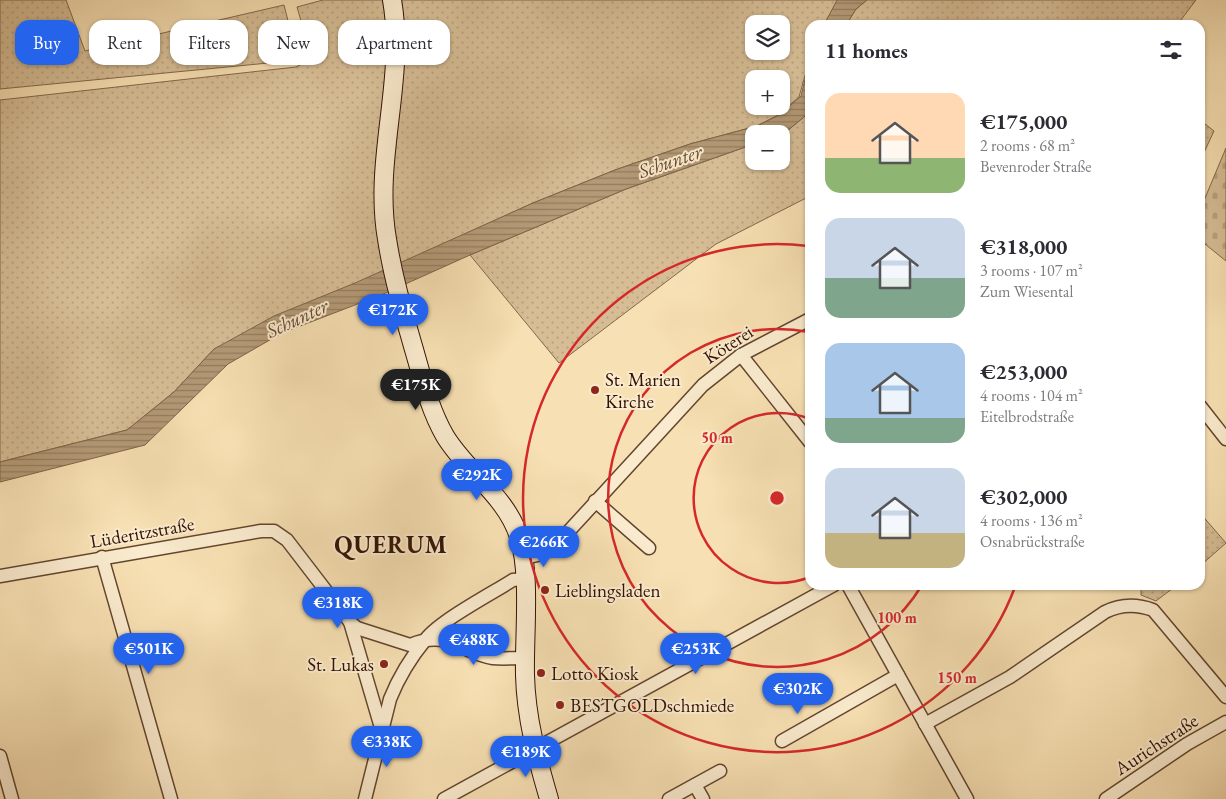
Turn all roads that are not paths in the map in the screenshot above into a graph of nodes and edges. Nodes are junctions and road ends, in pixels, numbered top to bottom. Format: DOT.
graph roads {
  1 [pos="392,0"];
  2 [pos="805,323"];
  3 [pos="741,355"];
  4 [pos="1205,412"];
  5 [pos="805,436"];
  6 [pos="1226,439"];
  7 [pos="596,501"];
  8 [pos="649,548"];
  9 [pos="102,557"];
  10 [pos="524,558"];
  11 [pos="0,576"];
  12 [pos="524,579"];
  13 [pos="825,590"];
  14 [pos="851,590"];
  15 [pos="350,622"];
  16 [pos="426,638"];
  17 [pos="524,658"];
  18 [pos="898,675"];
  19 [pos="1226,697"];
  20 [pos="1226,722"];
  21 [pos="925,724"];
  22 [pos="382,731"];
  23 [pos="782,741"];
  24 [pos="534,748"];
  25 [pos="0,756"];
  26 [pos="720,771"];
  27 [pos="695,785"];
  28 [pos="12,799"];
  29 [pos="171,799"];
  30 [pos="365,799"];
  31 [pos="444,799"];
  32 [pos="549,799"];
  33 [pos="669,799"];
  34 [pos="703,799"];
  35 [pos="967,799"];
  36 [pos="1106,799"];
  1 -- 10 [label="main road"];
  2 -- 3 [label="street, Köterei"];
  3 -- 5 [label="street"];
  3 -- 7 [label="street, Köterei"];
  4 -- 6 [label="street"];
  7 -- 8 [label="street"];
  7 -- 10 [label="street, Köterei"];
  9 -- 11 [label="street, Lüderitzstraße"];
  9 -- 15 [label="street, Lüderitzstraße"];
  9 -- 29 [label="street"];
  10 -- 12 [label="main road"];
  12 -- 16 [label="street"];
  12 -- 17 [label="main road"];
  13 -- 24 [label="street"];
  14 -- 18 [label="street"];
  15 -- 16 [label="street"];
  15 -- 22 [label="street"];
  16 -- 17 [label="street"];
  16 -- 22 [label="street"];
  17 -- 24 [label="main road"];
  18 -- 21 [label="street"];
  18 -- 23 [label="street"];
  19 -- 21 [label="street"];
  20 -- 36 [label="street, Aurichstraße"];
  21 -- 35 [label="street"];
  22 -- 30 [label="street"];
  24 -- 31 [label="street"];
  24 -- 32 [label="main road"];
  25 -- 28 [label="street"];
  26 -- 27 [label="street"];
  27 -- 33 [label="street"];
  27 -- 34 [label="street"];
}
